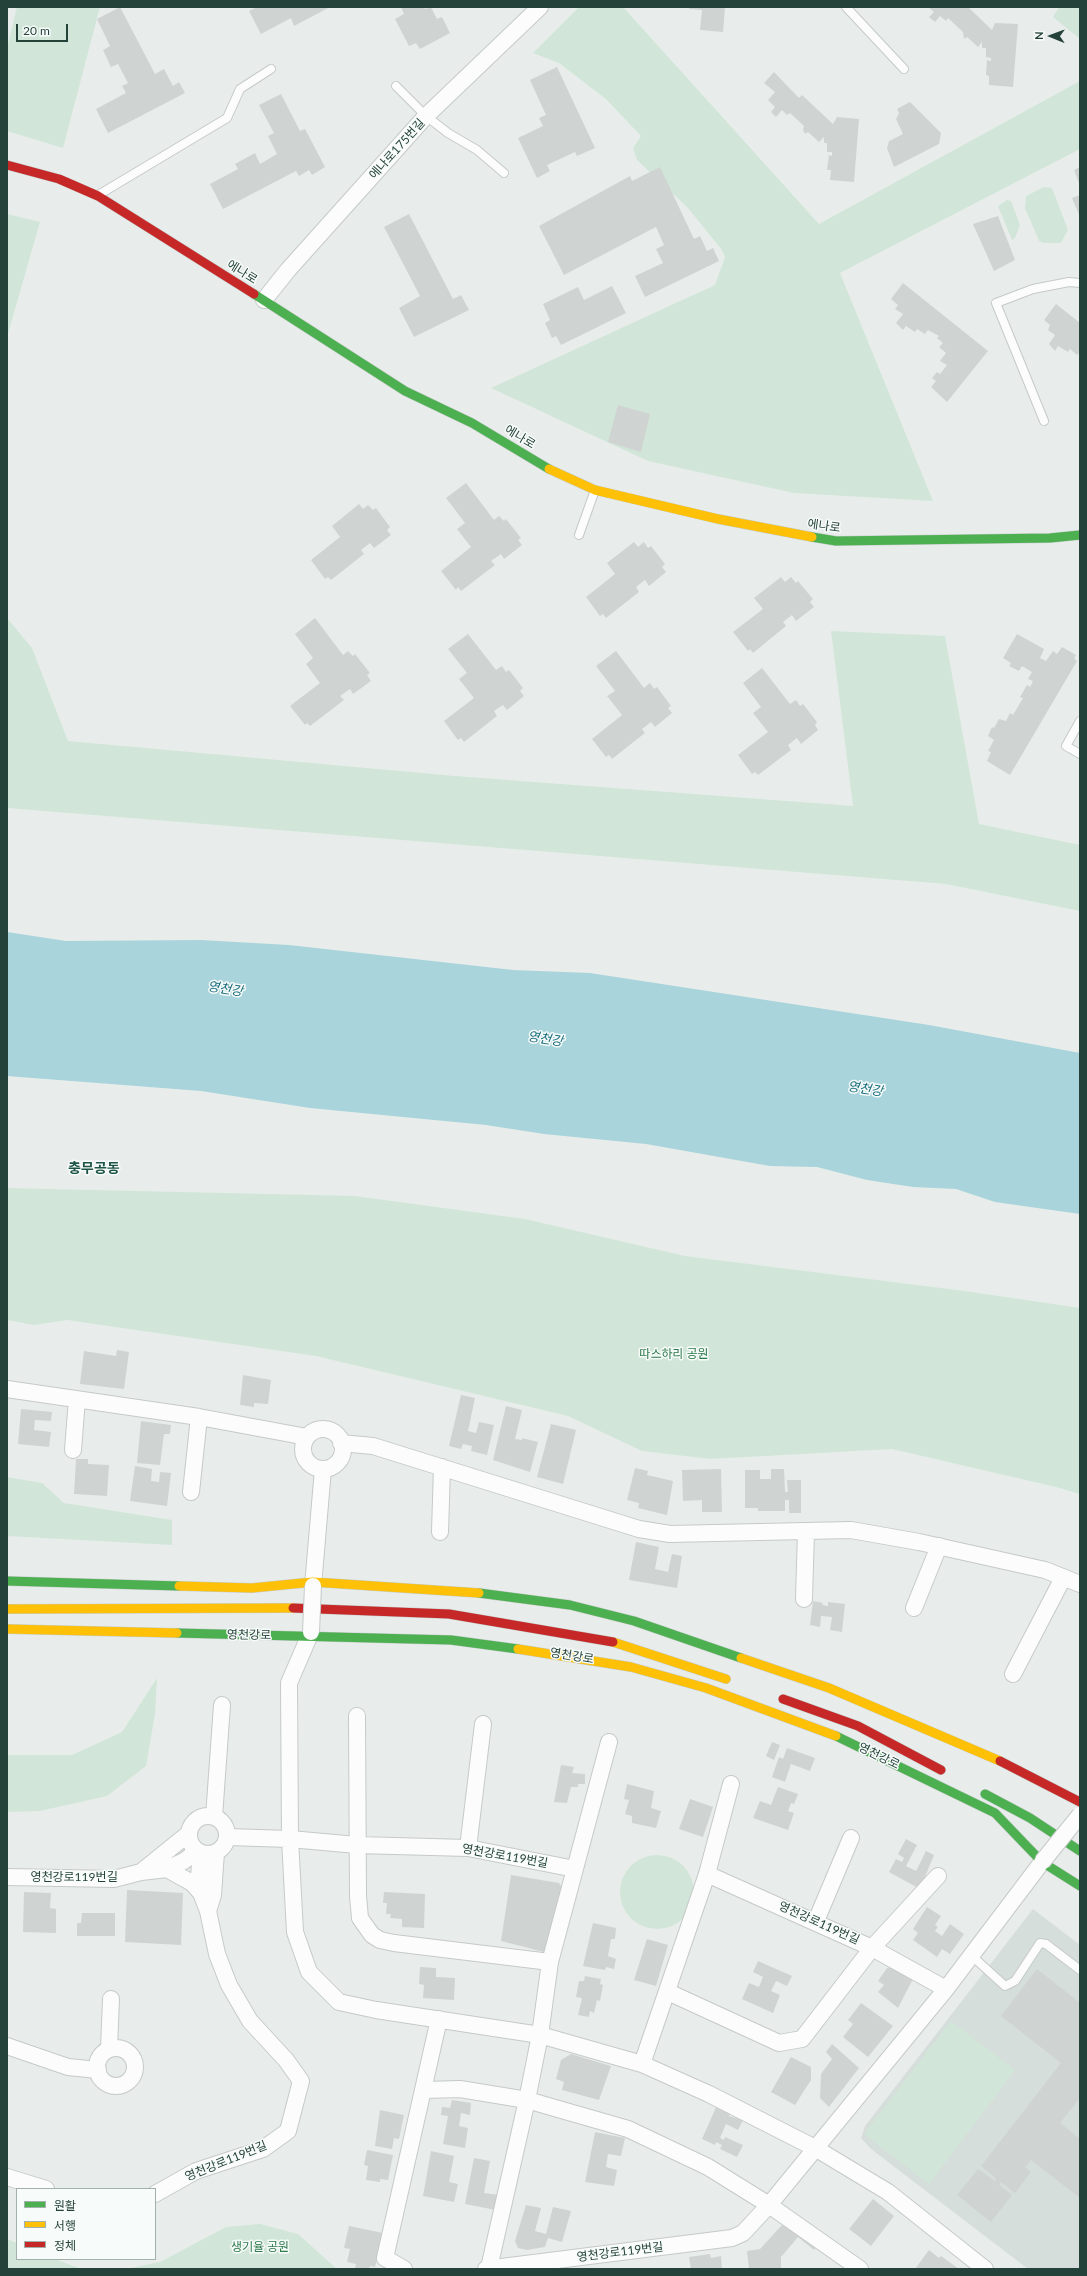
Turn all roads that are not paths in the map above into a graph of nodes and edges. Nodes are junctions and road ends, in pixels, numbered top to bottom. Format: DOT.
graph roads {
  1 [pos="540,7"];
  2 [pos="846,7"];
  3 [pos="271,69"];
  4 [pos="904,69"];
  5 [pos="396,86"];
  6 [pos="426,116"];
  7 [pos="7,165"];
  8 [pos="504,173"];
  9 [pos="98,196"];
  10 [pos="1080,283"];
  11 [pos="264,300"];
  12 [pos="1044,421"];
  13 [pos="595,490"];
  14 [pos="578,535"];
  15 [pos="1080,535"];
  16 [pos="1080,721"];
  17 [pos="1080,754"];
  18 [pos="7,1389"];
  19 [pos="77,1399"];
  20 [pos="200,1417"];
  21 [pos="307,1437"];
  22 [pos="341,1443"];
  23 [pos="72,1450"];
  24 [pos="442,1467"];
  25 [pos="323,1469"];
  26 [pos="191,1492"];
  27 [pos="806,1531"];
  28 [pos="440,1532"];
  29 [pos="939,1546"];
  30 [pos="1063,1578"];
  31 [pos="7,1581"];
  32 [pos="313,1584"];
  33 [pos="1080,1584"];
  34 [pos="804,1599"];
  35 [pos="914,1608"];
  36 [pos="7,1609"];
  37 [pos="7,1629"];
  38 [pos="311,1634"];
  39 [pos="1013,1674"];
  40 [pos="736,1682"];
  41 [pos="772,1695"];
  42 [pos="222,1705"];
  43 [pos="357,1716"];
  44 [pos="483,1724"];
  45 [pos="609,1742"];
  46 [pos="948,1774"];
  47 [pos="731,1784"];
  48 [pos="975,1788"];
  49 [pos="1080,1802"];
  50 [pos="1080,1815"];
  51 [pos="214,1816"];
  52 [pos="188,1834"];
  53 [pos="227,1837"];
  54 [pos="851,1838"];
  55 [pos="290,1839"];
  56 [pos="357,1845"];
  57 [pos="468,1848"];
  58 [pos="1080,1851"];
  59 [pos="205,1852"];
  60 [pos="1042,1862"];
  61 [pos="167,1869"];
  62 [pos="575,1869"];
  63 [pos="141,1872"];
  64 [pos="707,1874"];
  65 [pos="938,1876"];
  66 [pos="7,1877"];
  67 [pos="1080,1886"];
  68 [pos="201,1893"];
  69 [pos="208,1911"];
  70 [pos="816,1921"];
  71 [pos="872,1948"];
  72 [pos="972,1956"];
  73 [pos="550,1962"];
  74 [pos="1080,1970"];
  75 [pos="946,1989"];
  76 [pos="668,1992"];
  77 [pos="111,1999"];
  78 [pos="439,2019"];
  79 [pos="540,2035"];
  80 [pos="7,2046"];
  81 [pos="109,2049"];
  82 [pos="642,2064"];
  83 [pos="98,2070"];
  84 [pos="424,2090"];
  85 [pos="527,2100"];
  86 [pos="815,2148"];
  87 [pos="7,2177"];
  88 [pos="43,2188"];
  89 [pos="156,2193"];
  90 [pos="769,2205"];
  91 [pos="404,2269"];
  92 [pos="487,2269"];
  93 [pos="860,2269"];
  94 [pos="985,2269"];
  1 -- 6 [label="street, 에나로175번길"];
  2 -- 4 [label="lane"];
  3 -- 9 [label="lane"];
  5 -- 6 [label="lane"];
  6 -- 8 [label="lane"];
  6 -- 11 [label="street, 에나로175번길"];
  7 -- 9 [label="street, 에나로"];
  9 -- 11 [label="street, 에나로"];
  10 -- 12 [label="lane"];
  11 -- 13 [label="street, 에나로"];
  13 -- 14 [label="lane"];
  13 -- 15 [label="street, 에나로"];
  16 -- 17 [label="lane"];
  18 -- 19 [label="street"];
  19 -- 20 [label="street"];
  19 -- 23 [label="street"];
  20 -- 21 [label="street"];
  20 -- 26 [label="street"];
  21 -- 22 [label="street"];
  21 -- 25 [label="street"];
  22 -- 24 [label="street"];
  22 -- 25 [label="street"];
  24 -- 27 [label="street"];
  24 -- 28 [label="street"];
  25 -- 32 [label="street"];
  27 -- 29 [label="street"];
  27 -- 34 [label="street"];
  29 -- 30 [label="street"];
  29 -- 35 [label="street"];
  30 -- 33 [label="street"];
  30 -- 39 [label="street"];
  31 -- 32 [label="street"];
  32 -- 38 [label="street, bridge"];
  32 -- 49 [label="street"];
  36 -- 40 [label="street, 영천강로"];
  37 -- 38 [label="street, 영천강로"];
  38 -- 55 [label="street"];
  38 -- 60 [label="street, 영천강로"];
  41 -- 46 [label="street, 영천강로"];
  42 -- 51 [label="street"];
  43 -- 56 [label="street"];
  44 -- 57 [label="street"];
  45 -- 62 [label="street"];
  47 -- 64 [label="street"];
  48 -- 58 [label="street"];
  50 -- 60 [label="street, 영천강로119번길, bridge"];
  51 -- 52 [label="street"];
  51 -- 53 [label="street"];
  52 -- 59 [label="street"];
  52 -- 63 [label="street, 영천강로119번길"];
  53 -- 55 [label="street, 영천강로119번길"];
  53 -- 59 [label="street"];
  54 -- 70 [label="street"];
  55 -- 56 [label="street, 영천강로119번길"];
  55 -- 78 [label="street"];
  56 -- 57 [label="street, 영천강로119번길"];
  56 -- 73 [label="street"];
  57 -- 62 [label="street, 영천강로119번길"];
  59 -- 61 [label="street, 영천강로119번길"];
  59 -- 68 [label="street, 영천강로119번길"];
  59 -- 69 [label="street, 영천강로119번길"];
  60 -- 67 [label="street, 영천강로"];
  60 -- 72 [label="street, 영천강로119번길"];
  61 -- 63 [label="street, 영천강로119번길"];
  61 -- 68 [label="street, 영천강로119번길"];
  62 -- 73 [label="street, 영천강로119번길"];
  63 -- 66 [label="street, 영천강로119번길"];
  64 -- 70 [label="street, 영천강로119번길"];
  64 -- 76 [label="street"];
  65 -- 71 [label="street"];
  68 -- 69 [label="street, 영천강로119번길"];
  69 -- 89 [label="street, 영천강로119번길"];
  70 -- 71 [label="street, 영천강로119번길"];
  71 -- 75 [label="street"];
  71 -- 76 [label="street, 영천강로119번길"];
  72 -- 74 [label="lane"];
  72 -- 75 [label="street, 영천강로119번길"];
  73 -- 79 [label="street, 영천강로119번길"];
  75 -- 86 [label="street, 영천강로119번길"];
  76 -- 82 [label="street"];
  77 -- 81 [label="street"];
  78 -- 79 [label="street"];
  78 -- 84 [label="street"];
  79 -- 82 [label="street"];
  79 -- 85 [label="street, 영천강로119번길"];
  80 -- 83 [label="street"];
  81 -- 83 [label="street"];
  81 -- 83 [label="street"];
  82 -- 86 [label="street"];
  84 -- 85 [label="street"];
  84 -- 91 [label="street"];
  85 -- 90 [label="street"];
  85 -- 92 [label="street, 영천강로119번길"];
  86 -- 90 [label="street, 영천강로119번길"];
  86 -- 94 [label="street"];
  87 -- 88 [label="street"];
  90 -- 92 [label="street, 영천강로119번길"];
  90 -- 93 [label="street"];
}
